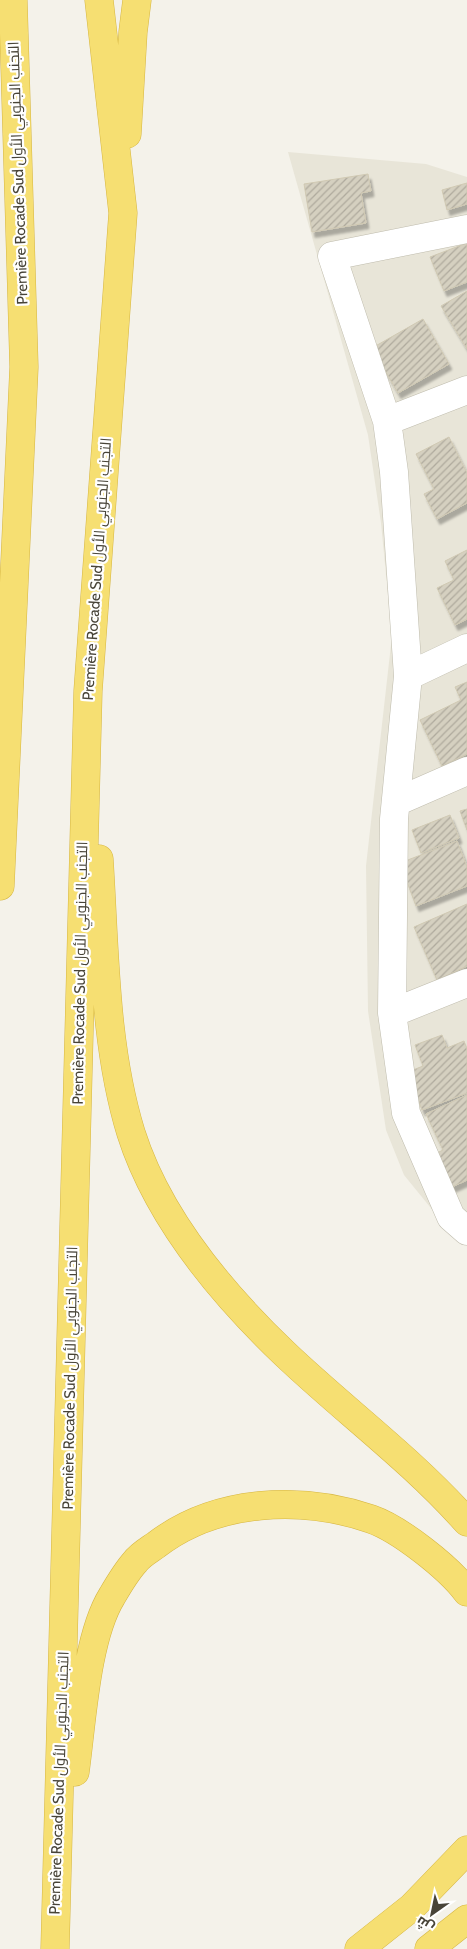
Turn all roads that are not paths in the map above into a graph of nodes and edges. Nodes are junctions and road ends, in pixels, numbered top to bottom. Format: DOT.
graph roads {
  1 [pos="13,0"];
  2 [pos="99,0"];
  3 [pos="137,0"];
  4 [pos="123,213"];
  5 [pos="467,229"];
  6 [pos="467,390"];
  7 [pos="387,421"];
  8 [pos="467,648"];
  9 [pos="408,676"];
  10 [pos="88,691"];
  11 [pos="467,771"];
  12 [pos="396,802"];
  13 [pos="0,886"];
  14 [pos="467,983"];
  15 [pos="392,1012"];
  16 [pos="462,1219"];
  17 [pos="467,1522"];
  18 [pos="467,1592"];
  19 [pos="58,1842"];
  20 [pos="467,1850"];
  21 [pos="467,1919"];
  22 [pos="55,1949"];
  23 [pos="359,1949"];
  24 [pos="429,1949"];
  1 -- 13 [label="highway, Première Rocade Sud التجنب الجنوبي الأول"];
  2 -- 4 [label="highway, Première Rocade Sud التجنب الجنوبي الأول"];
  3 -- 4 [label="highway"];
  4 -- 10 [label="highway, Première Rocade Sud التجنب الجنوبي الأول"];
  5 -- 7 [label="street"];
  6 -- 7 [label="street"];
  7 -- 9 [label="street"];
  8 -- 9 [label="street"];
  9 -- 12 [label="street"];
  10 -- 17 [label="highway"];
  10 -- 19 [label="highway, Première Rocade Sud التجنب الجنوبي الأول"];
  11 -- 12 [label="street"];
  12 -- 15 [label="street"];
  14 -- 15 [label="street"];
  15 -- 16 [label="street"];
  18 -- 19 [label="highway"];
  19 -- 22 [label="highway, Première Rocade Sud التجنب الجنوبي الأول"];
  20 -- 23 [label="highway"];
  21 -- 24 [label="highway"];
}
